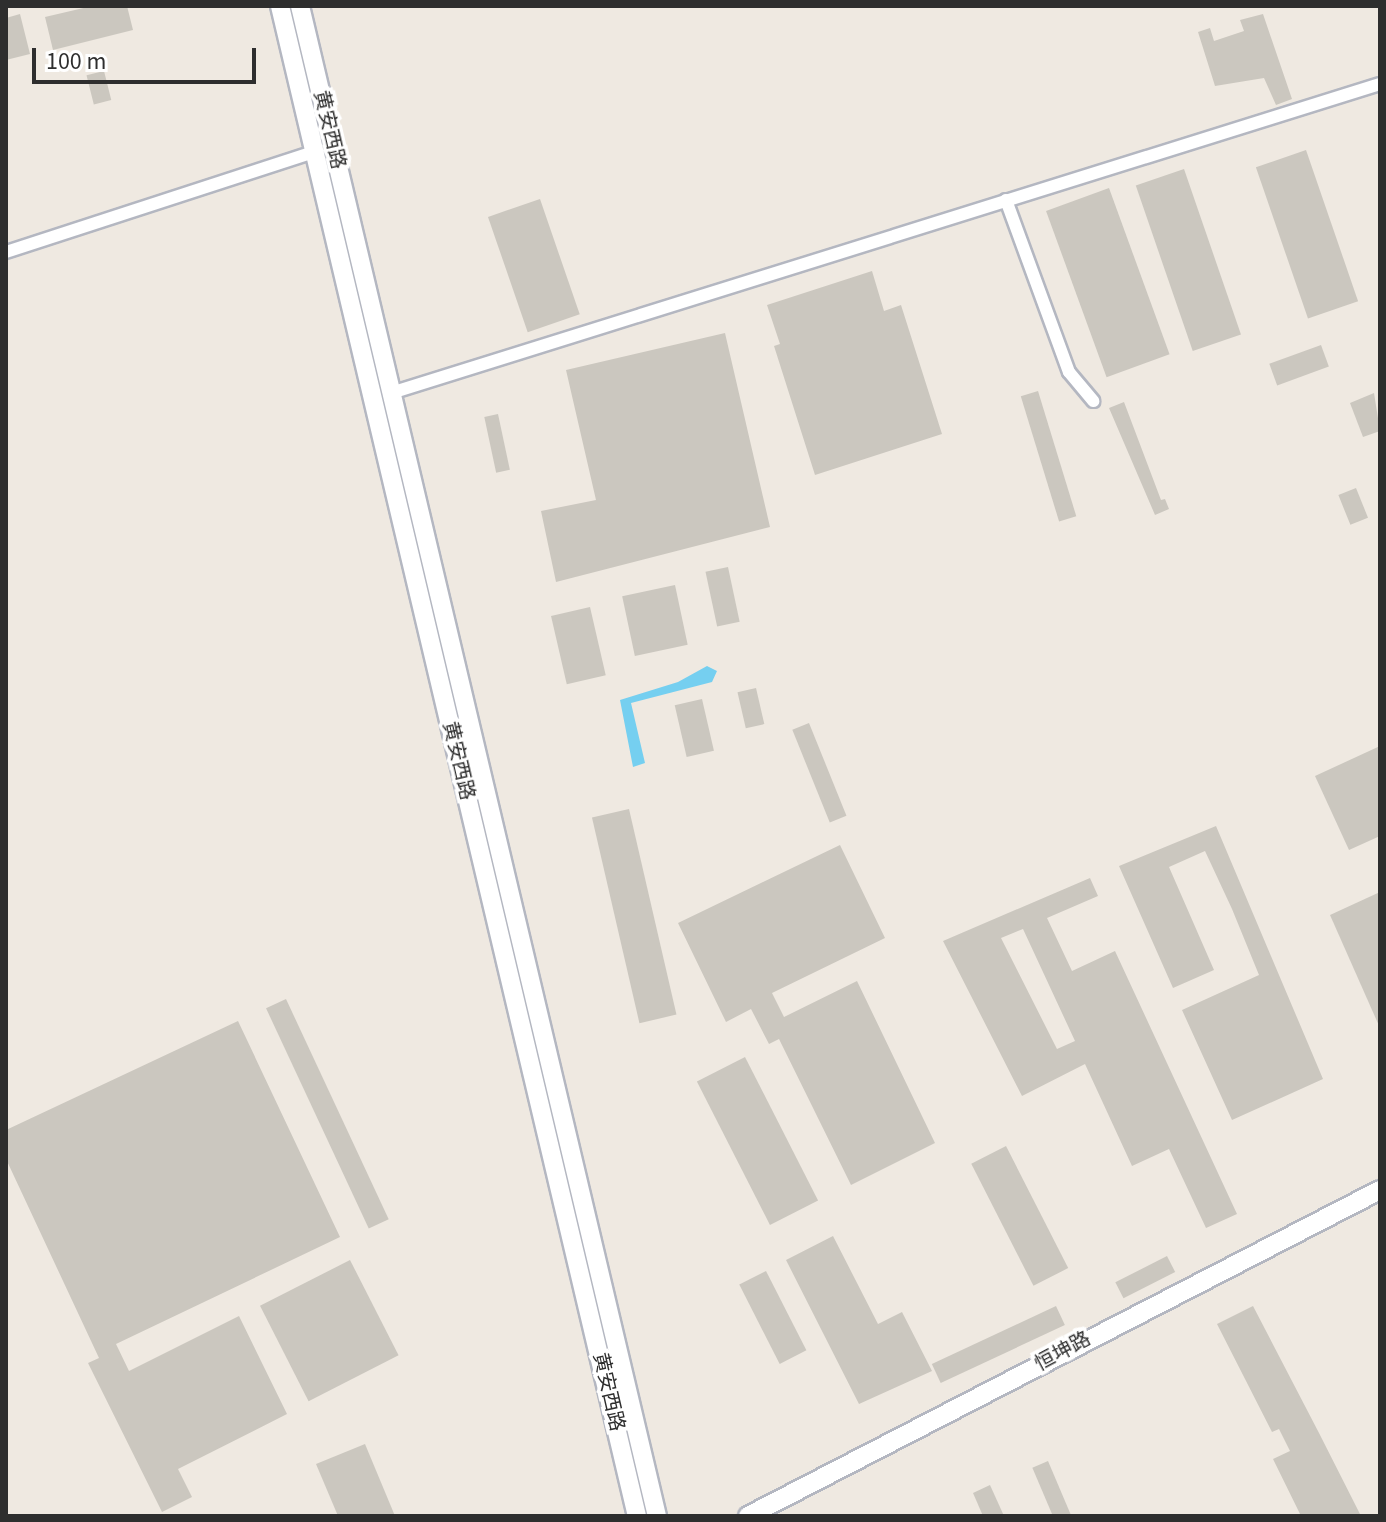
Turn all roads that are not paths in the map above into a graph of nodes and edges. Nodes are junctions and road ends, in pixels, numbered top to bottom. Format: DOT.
graph roads {
  1 [pos="280,6"];
  2 [pos="300,6"];
  3 [pos="1380,84"];
  4 [pos="314,152"];
  5 [pos="1006,200"];
  6 [pos="6,252"];
  7 [pos="391,393"];
  8 [pos="1093,401"];
  9 [pos="1380,1190"];
  10 [pos="637,1516"];
  11 [pos="657,1516"];
  12 [pos="748,1516"];
  1 -- 4 [label="street, 黄安西路"];
  2 -- 7 [label="street, 黄安西路"];
  3 -- 5 [label="street"];
  4 -- 6 [label="street"];
  4 -- 10 [label="street, 黄安西路"];
  5 -- 7 [label="street"];
  5 -- 8 [label="street"];
  7 -- 11 [label="street, 黄安西路"];
  9 -- 12 [label="street, 恒坤路"];
}
